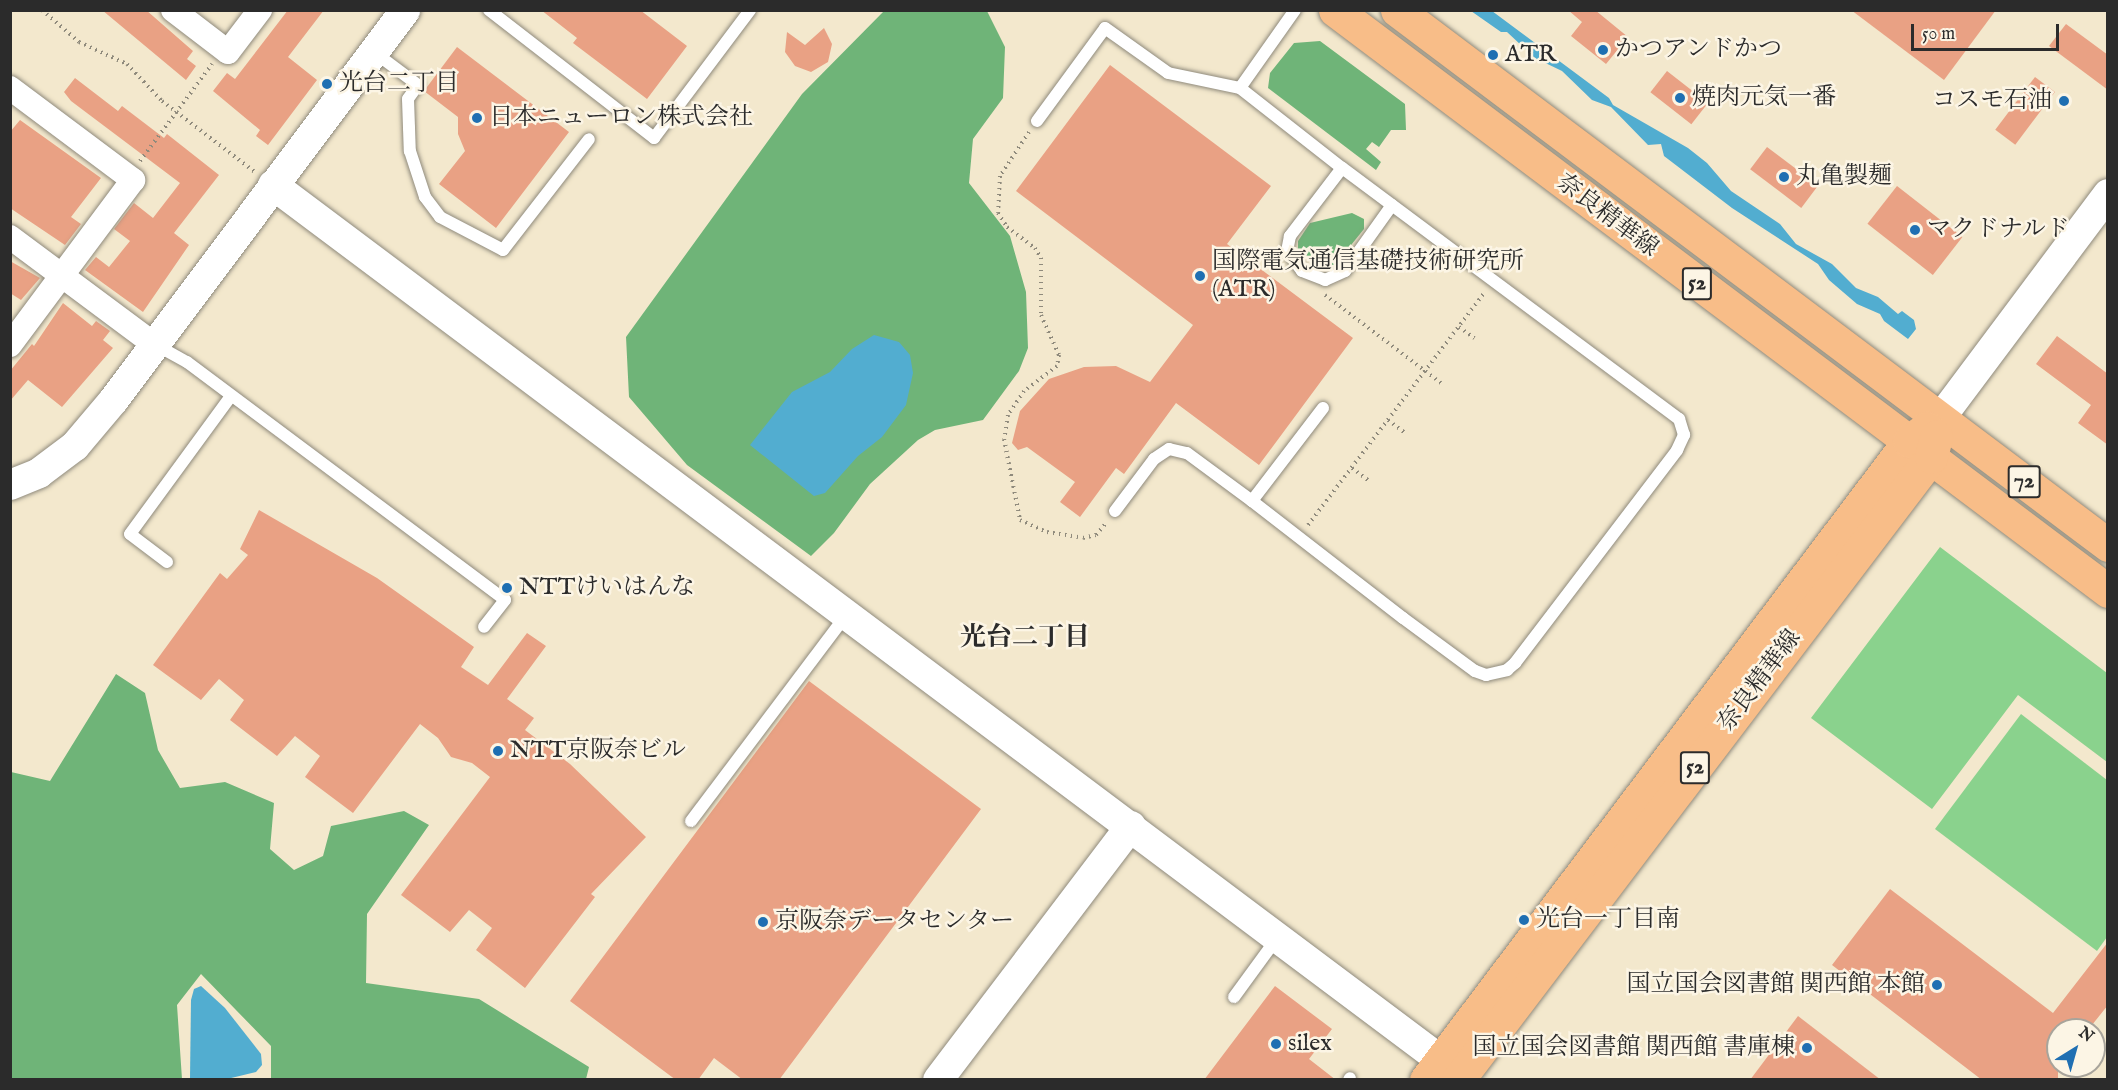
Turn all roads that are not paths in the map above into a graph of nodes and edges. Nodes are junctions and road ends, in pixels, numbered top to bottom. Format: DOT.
graph roads {
  1 [pos="173,10"];
  2 [pos="260,10"];
  3 [pos="405,10"];
  4 [pos="489,10"];
  5 [pos="750,10"];
  6 [pos="1295,10"];
  7 [pos="1335,10"];
  8 [pos="1396,10"];
  9 [pos="374,52"];
  10 [pos="10,88"];
  11 [pos="1240,88"];
  12 [pos="1037,121"];
  13 [pos="589,139"];
  14 [pos="1342,168"];
  15 [pos="265,179"];
  16 [pos="2108,194"];
  17 [pos="1392,205"];
  18 [pos="10,237"];
  19 [pos="64,276"];
  20 [pos="10,345"];
  21 [pos="155,345"];
  22 [pos="231,396"];
  23 [pos="1323,408"];
  24 [pos="1939,420"];
  25 [pos="1920,449"];
  26 [pos="10,485"];
  27 [pos="1252,501"];
  28 [pos="1115,511"];
  29 [pos="2108,545"];
  30 [pos="167,562"];
  31 [pos="2108,591"];
  32 [pos="848,613"];
  33 [pos="484,627"];
  34 [pos="692,821"];
  35 [pos="1131,826"];
  36 [pos="1278,937"];
  37 [pos="1234,997"];
  38 [pos="1447,1074"];
  39 [pos="938,1080"];
  1 -- 2 [label="street"];
  3 -- 9 [label="street"];
  4 -- 5 [label="lane"];
  6 -- 11 [label="lane"];
  7 -- 25 [label="main road, 奈良精華線 / 52"];
  8 -- 24 [label="main road, 奈良精華線 / 52"];
  9 -- 13 [label="lane"];
  9 -- 15 [label="street"];
  10 -- 19 [label="street"];
  11 -- 12 [label="lane"];
  11 -- 14 [label="lane"];
  14 -- 17 [label="lane"];
  14 -- 17 [label="lane"];
  15 -- 21 [label="street"];
  15 -- 32 [label="street"];
  16 -- 24 [label="street"];
  17 -- 27 [label="lane"];
  18 -- 19 [label="street"];
  19 -- 20 [label="street"];
  19 -- 21 [label="street"];
  21 -- 22 [label="lane"];
  21 -- 26 [label="street"];
  22 -- 30 [label="lane"];
  22 -- 33 [label="lane"];
  23 -- 27 [label="lane"];
  24 -- 25 [label="main road, 奈良精華線 / 52"];
  24 -- 29 [label="main road, 72"];
  25 -- 31 [label="main road, 72"];
  25 -- 38 [label="main road, 奈良精華線 / 52"];
  27 -- 28 [label="lane"];
  32 -- 34 [label="lane"];
  32 -- 35 [label="street"];
  35 -- 36 [label="street"];
  35 -- 39 [label="street"];
  36 -- 37 [label="lane"];
  36 -- 38 [label="street"];
}
